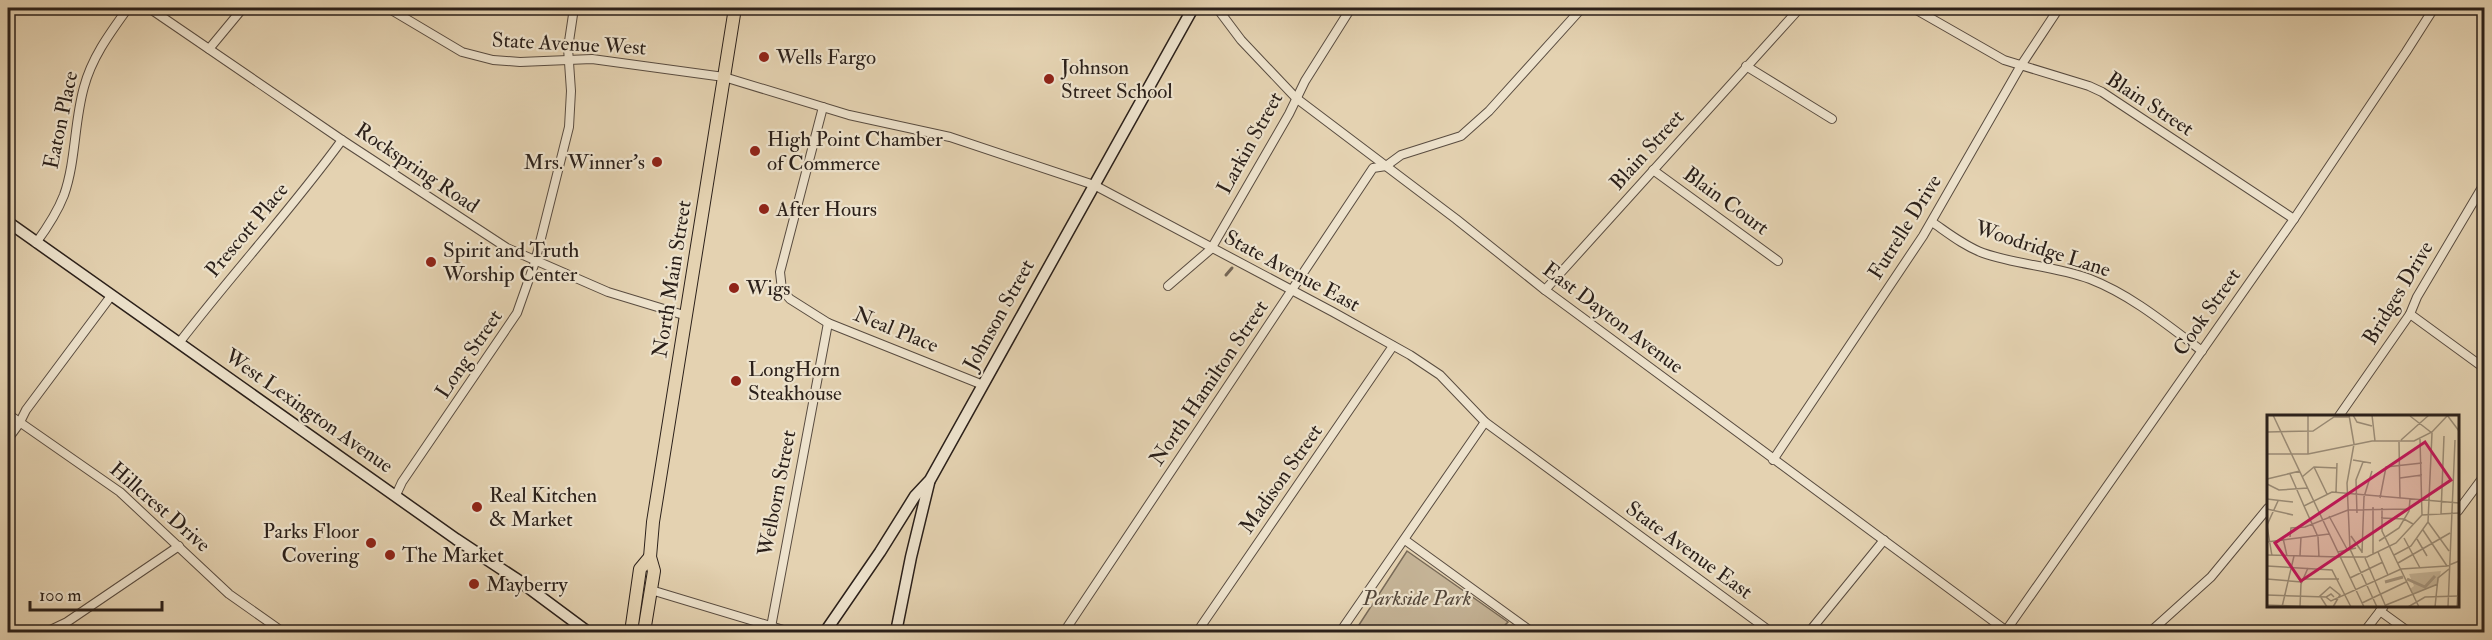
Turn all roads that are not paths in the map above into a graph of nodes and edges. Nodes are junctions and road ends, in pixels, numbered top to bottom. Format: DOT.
graph roads {
  1 [pos="128,8"];
  2 [pos="149,8"];
  3 [pos="243,8"];
  4 [pos="388,8"];
  5 [pos="574,8"];
  6 [pos="735,8"];
  7 [pos="1193,8"];
  8 [pos="1217,8"];
  9 [pos="1351,8"];
  10 [pos="1582,8"];
  11 [pos="1800,8"];
  12 [pos="1913,8"];
  13 [pos="2059,8"];
  14 [pos="2434,8"];
  15 [pos="209,49"];
  16 [pos="570,59"];
  17 [pos="1746,66"];
  18 [pos="2020,67"];
  19 [pos="724,77"];
  20 [pos="1296,98"];
  21 [pos="822,107"];
  22 [pos="1832,118"];
  23 [pos="342,140"];
  24 [pos="1386,166"];
  25 [pos="1653,170"];
  26 [pos="2484,184"];
  27 [pos="1094,185"];
  28 [pos="2294,219"];
  29 [pos="8,222"];
  30 [pos="1932,222"];
  31 [pos="36,243"];
  32 [pos="1211,249"];
  33 [pos="1778,261"];
  34 [pos="535,262"];
  35 [pos="1168,286"];
  36 [pos="1545,290"];
  37 [pos="1292,291"];
  38 [pos="111,296"];
  39 [pos="2410,314"];
  40 [pos="687,316"];
  41 [pos="828,322"];
  42 [pos="179,343"];
  43 [pos="1393,346"];
  44 [pos="2202,351"];
  45 [pos="2484,368"];
  46 [pos="983,384"];
  47 [pos="8,414"];
  48 [pos="2340,415"];
  49 [pos="1485,422"];
  50 [pos="19,424"];
  51 [pos="8,439"];
  52 [pos="1773,460"];
  53 [pos="2484,476"];
  54 [pos="930,480"];
  55 [pos="396,495"];
  56 [pos="2459,508"];
  57 [pos="2267,509"];
  58 [pos="896,526"];
  59 [pos="1405,540"];
  60 [pos="1884,540"];
  61 [pos="179,546"];
  62 [pos="650,557"];
  63 [pos="911,557"];
  64 [pos="651,590"];
  65 [pos="2382,608"];
  66 [pos="771,627"];
  67 [pos="630,630"];
  68 [pos="1527,631"];
  69 [pos="2006,632"];
  70 [pos="46,633"];
  71 [pos="283,633"];
  72 [pos="588,633"];
  73 [pos="644,633"];
  74 [pos="790,633"];
  75 [pos="825,633"];
  76 [pos="896,633"];
  77 [pos="1064,633"];
  78 [pos="1197,633"];
  79 [pos="1340,633"];
  80 [pos="1771,633"];
  81 [pos="1809,633"];
  82 [pos="2150,633"];
  83 [pos="2364,633"];
  84 [pos="2409,633"];
  1 -- 31 [label="street, Eaton Place"];
  2 -- 15 [label="street, Rockspring Road"];
  3 -- 15 [label="street"];
  4 -- 16 [label="street, State Avenue West"];
  5 -- 16 [label="street, Long Street"];
  6 -- 19 [label="main road, North Main Street"];
  7 -- 27 [label="street, Johnson Street"];
  8 -- 20 [label="street, East Dayton Avenue"];
  9 -- 20 [label="street, Larkin Street"];
  10 -- 24 [label="street, North Hamilton Street"];
  11 -- 17 [label="street, Blain Street"];
  12 -- 18 [label="street, Blain Street"];
  13 -- 18 [label="street, Futrelle Drive"];
  14 -- 28 [label="street, Cook Street"];
  15 -- 23 [label="street, Rockspring Road"];
  16 -- 19 [label="street, State Avenue West"];
  16 -- 34 [label="street, Long Street"];
  17 -- 22 [label="street"];
  17 -- 25 [label="street, Blain Street"];
  18 -- 28 [label="street, Blain Street"];
  18 -- 30 [label="street, Futrelle Drive"];
  19 -- 21 [label="street, State Avenue East"];
  19 -- 40 [label="main road, North Main Street"];
  20 -- 24 [label="street, East Dayton Avenue"];
  20 -- 32 [label="street, Larkin Street"];
  21 -- 27 [label="street, State Avenue East"];
  21 -- 41 [label="street"];
  23 -- 34 [label="street, Rockspring Road"];
  23 -- 42 [label="street, Prescott Place"];
  24 -- 36 [label="street, East Dayton Avenue"];
  24 -- 37 [label="street, North Hamilton Street"];
  25 -- 33 [label="street, Blain Court"];
  25 -- 36 [label="street, Blain Street"];
  26 -- 39 [label="street, Bridges Drive"];
  27 -- 32 [label="street, State Avenue East"];
  27 -- 46 [label="street, Johnson Street"];
  28 -- 44 [label="street, Cook Street"];
  29 -- 31 [label="street, West Lexington Avenue"];
  30 -- 44 [label="street, Woodridge Lane"];
  30 -- 52 [label="street, Futrelle Drive"];
  31 -- 38 [label="street, West Lexington Avenue"];
  32 -- 35 [label="street, Larkin Street"];
  32 -- 37 [label="street, State Avenue East"];
  34 -- 40 [label="street, Rockspring Road"];
  34 -- 55 [label="street, Long Street"];
  36 -- 52 [label="street, East Dayton Avenue"];
  37 -- 43 [label="street, State Avenue East"];
  37 -- 77 [label="street, North Hamilton Street"];
  38 -- 42 [label="street, West Lexington Avenue"];
  38 -- 50 [label="street"];
  39 -- 45 [label="street"];
  39 -- 48 [label="street, Bridges Drive"];
  40 -- 62 [label="main road, North Main Street"];
  41 -- 46 [label="street, Neal Place"];
  41 -- 66 [label="street, Welborn Street"];
  42 -- 55 [label="street, West Lexington Avenue"];
  43 -- 49 [label="street, State Avenue East"];
  43 -- 78 [label="street, Madison Street"];
  44 -- 69 [label="street, Cook Street"];
  46 -- 54 [label="street, Johnson Street"];
  47 -- 50 [label="street, Hillcrest Drive"];
  49 -- 59 [label="street"];
  49 -- 80 [label="street, State Avenue East"];
  50 -- 51 [label="street"];
  50 -- 61 [label="street, Hillcrest Drive"];
  52 -- 60 [label="street, East Dayton Avenue"];
  53 -- 56 [label="street"];
  54 -- 58 [label="street, Johnson Street"];
  54 -- 63 [label="street"];
  55 -- 72 [label="street, West Lexington Avenue"];
  57 -- 82 [label="street"];
  58 -- 63 [label="street"];
  58 -- 75 [label="street, Johnson Street"];
  59 -- 68 [label="street"];
  59 -- 79 [label="street"];
  60 -- 69 [label="street, East Dayton Avenue"];
  60 -- 81 [label="street"];
  61 -- 70 [label="street"];
  61 -- 71 [label="street, Hillcrest Drive"];
  62 -- 64 [label="main road, North Main Street"];
  62 -- 67 [label="main road, North Main Street"];
  63 -- 76 [label="street"];
  64 -- 66 [label="street"];
  64 -- 73 [label="main road, North Main Street"];
  65 -- 83 [label="street"];
  65 -- 84 [label="street"];
  66 -- 74 [label="street"];
}
